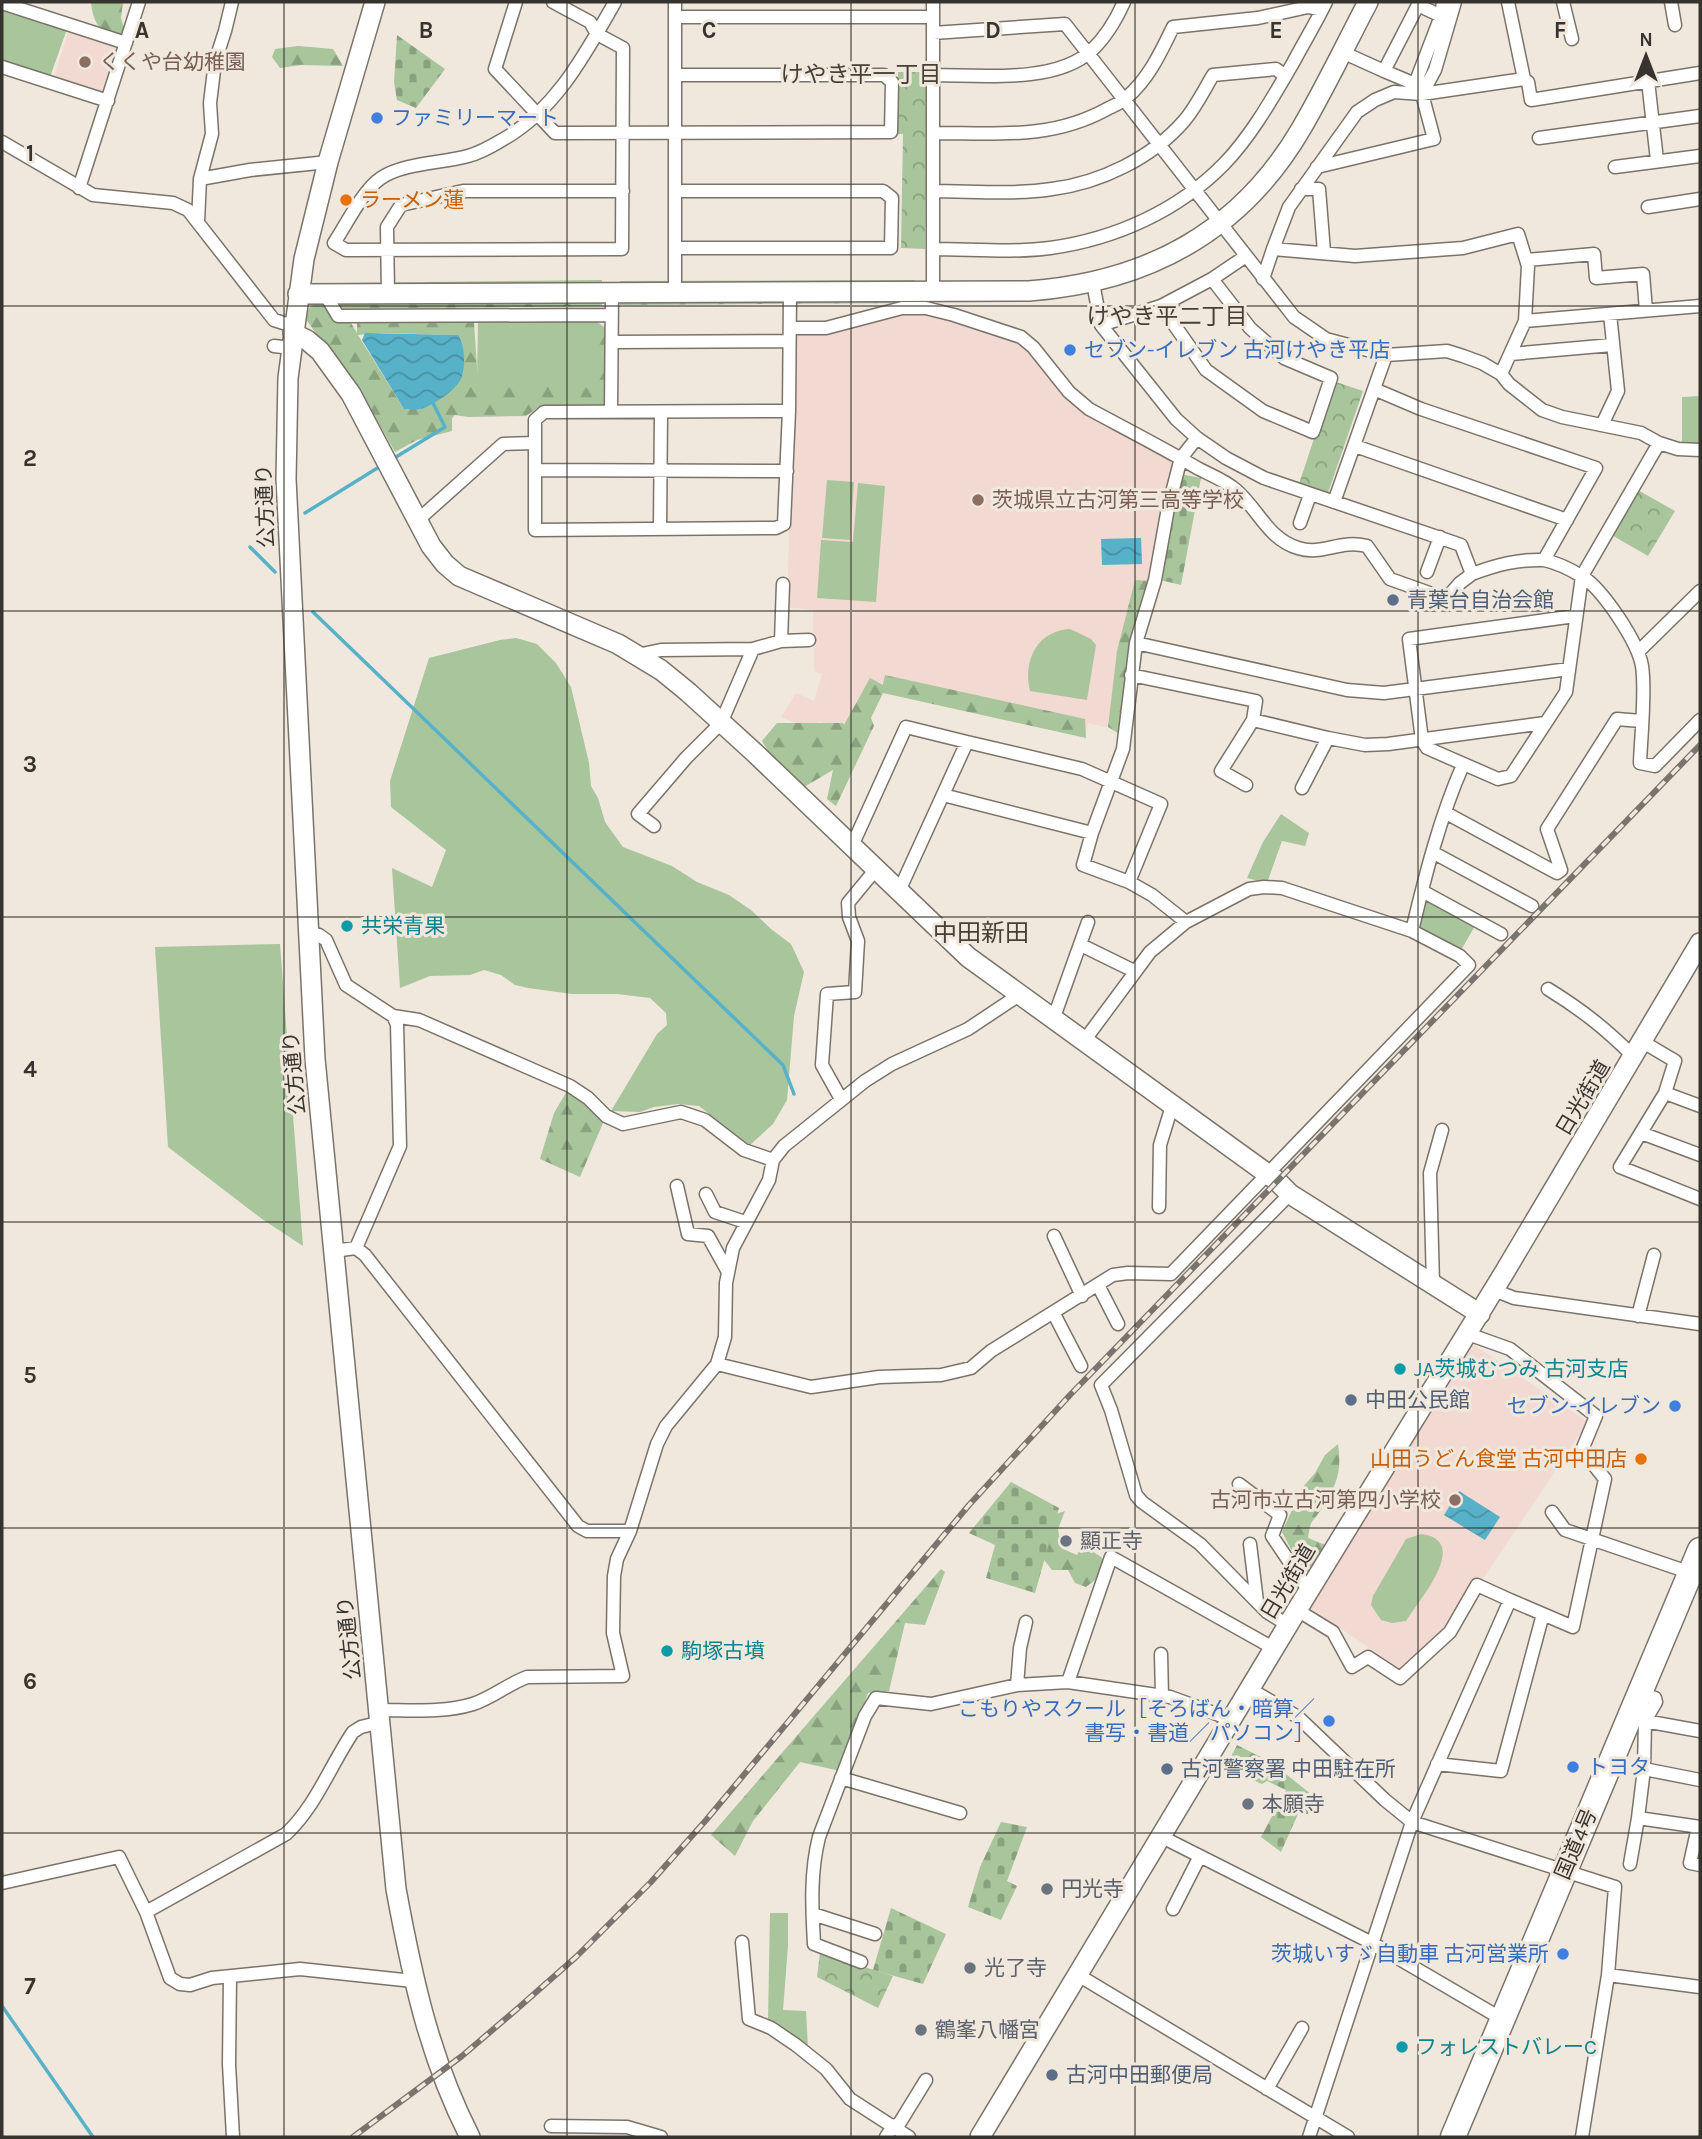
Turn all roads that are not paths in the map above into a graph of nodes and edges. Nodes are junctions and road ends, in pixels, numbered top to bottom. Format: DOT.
graph roads {
  1 [pos="139,2"];
  2 [pos="232,2"];
  3 [pos="375,2"];
  4 [pos="516,2"];
  5 [pos="553,2"];
  6 [pos="615,2"];
  7 [pos="675,2"];
  8 [pos="933,2"];
  9 [pos="1124,2"];
  10 [pos="1368,2"];
  11 [pos="1443,2"];
  12 [pos="1455,2"];
  13 [pos="1508,2"];
  14 [pos="1563,2"];
  15 [pos="1671,2"];
  16 [pos="2,3"];
  17 [pos="1324,6"];
  18 [pos="1441,16"];
  19 [pos="933,17"];
  20 [pos="675,18"];
  21 [pos="1675,25"];
  22 [pos="933,33"];
  23 [pos="597,34"];
  24 [pos="1572,39"];
  25 [pos="126,43"];
  26 [pos="1342,52"];
  27 [pos="1089,53"];
  28 [pos="2,67"];
  29 [pos="1384,71"];
  30 [pos="1700,73"];
  31 [pos="675,75"];
  32 [pos="933,75"];
  33 [pos="1285,76"];
  34 [pos="1524,79"];
  35 [pos="1648,81"];
  36 [pos="1422,94"];
  37 [pos="1125,99"];
  38 [pos="108,101"];
  39 [pos="537,116"];
  40 [pos="1700,116"];
  41 [pos="1653,122"];
  42 [pos="674,132"];
  43 [pos="934,133"];
  44 [pos="622,134"];
  45 [pos="1539,138"];
  46 [pos="2,142"];
  47 [pos="1160,144"];
  48 [pos="1700,156"];
  49 [pos="1657,160"];
  50 [pos="328,162"];
  51 [pos="1317,167"];
  52 [pos="1615,167"];
  53 [pos="200,180"];
  54 [pos="79,188"];
  55 [pos="1301,189"];
  56 [pos="1195,190"];
  57 [pos="623,191"];
  58 [pos="675,191"];
  59 [pos="933,191"];
  60 [pos="1700,199"];
  61 [pos="1648,207"];
  62 [pos="198,222"];
  63 [pos="1222,223"];
  64 [pos="675,248"];
  65 [pos="933,249"];
  66 [pos="1273,249"];
  67 [pos="388,250"];
  68 [pos="1324,252"];
  69 [pos="1246,256"];
  70 [pos="1527,260"];
  71 [pos="1263,278"];
  72 [pos="1212,279"];
  73 [pos="1093,283"];
  74 [pos="612,291"];
  75 [pos="675,291"];
  76 [pos="933,291"];
  77 [pos="790,292"];
  78 [pos="298,294"];
  79 [pos="325,294"];
  80 [pos="388,295"];
  81 [pos="1161,306"];
  82 [pos="1700,306"];
  83 [pos="1646,310"];
  84 [pos="1610,314"];
  85 [pos="612,315"];
  86 [pos="1525,321"];
  87 [pos="1101,325"];
  88 [pos="789,334"];
  89 [pos="288,338"];
  90 [pos="612,342"];
  91 [pos="1612,345"];
  92 [pos="1511,354"];
  93 [pos="1386,355"];
  94 [pos="1501,374"];
  95 [pos="1374,389"];
  96 [pos="789,411"];
  97 [pos="611,412"];
  98 [pos="661,412"];
  99 [pos="1602,425"];
  100 [pos="1197,438"];
  101 [pos="535,443"];
  102 [pos="1659,443"];
  103 [pos="1355,446"];
  104 [pos="1700,450"];
  105 [pos="1181,458"];
  106 [pos="535,470"];
  107 [pos="660,470"];
  108 [pos="787,471"];
  109 [pos="1310,495"];
  110 [pos="1334,502"];
  111 [pos="418,520"];
  112 [pos="1567,520"];
  113 [pos="1300,523"];
  114 [pos="660,529"];
  115 [pos="1440,537"];
  116 [pos="1544,560"];
  117 [pos="1427,572"];
  118 [pos="1472,574"];
  119 [pos="1582,576"];
  120 [pos="783,584"];
  121 [pos="1700,591"];
  122 [pos="1575,616"];
  123 [pos="809,640"];
  124 [pos="781,641"];
  125 [pos="1136,643"];
  126 [pos="753,649"];
  127 [pos="1639,651"];
  128 [pos="637,655"];
  129 [pos="1569,669"];
  130 [pos="1131,675"];
  131 [pos="1417,690"];
  132 [pos="1253,720"];
  133 [pos="1700,720"];
  134 [pos="1641,721"];
  135 [pos="721,723"];
  136 [pos="1545,723"];
  137 [pos="1328,738"];
  138 [pos="1422,740"];
  139 [pos="967,741"];
  140 [pos="1463,765"];
  141 [pos="1112,783"];
  142 [pos="1246,785"];
  143 [pos="1303,788"];
  144 [pos="943,795"];
  145 [pos="1446,813"];
  146 [pos="654,826"];
  147 [pos="1092,832"];
  148 [pos="852,846"];
  149 [pos="1434,853"];
  150 [pos="876,869"];
  151 [pos="1129,882"];
  152 [pos="899,891"];
  153 [pos="1422,891"];
  154 [pos="1532,906"];
  155 [pos="1088,922"];
  156 [pos="1186,922"];
  157 [pos="1412,931"];
  158 [pos="307,933"];
  159 [pos="1501,934"];
  160 [pos="1700,943"];
  161 [pos="1081,945"];
  162 [pos="1134,971"];
  163 [pos="1548,989"];
  164 [pos="1018,995"];
  165 [pos="393,1016"];
  166 [pos="1053,1020"];
  167 [pos="1084,1041"];
  168 [pos="1639,1050"];
  169 [pos="1665,1093"];
  170 [pos="841,1099"];
  171 [pos="1172,1106"];
  172 [pos="1700,1106"];
  173 [pos="1442,1130"];
  174 [pos="1641,1133"];
  175 [pos="1700,1155"];
  176 [pos="773,1160"];
  177 [pos="1267,1174"];
  178 [pos="677,1186"];
  179 [pos="706,1194"];
  180 [pos="1290,1194"];
  181 [pos="1700,1199"];
  182 [pos="1159,1207"];
  183 [pos="745,1222"];
  184 [pos="1054,1236"];
  185 [pos="356,1248"];
  186 [pos="334,1251"];
  187 [pos="1654,1255"];
  188 [pos="729,1272"];
  189 [pos="1433,1284"];
  190 [pos="1098,1285"];
  191 [pos="1494,1290"];
  192 [pos="1082,1296"];
  193 [pos="1054,1314"];
  194 [pos="1480,1314"];
  195 [pos="1638,1316"];
  196 [pos="1118,1324"];
  197 [pos="1700,1324"];
  198 [pos="1468,1334"];
  199 [pos="717,1364"];
  200 [pos="1082,1366"];
  201 [pos="1239,1484"];
  202 [pos="1552,1512"];
  203 [pos="630,1531"];
  204 [pos="1592,1540"];
  205 [pos="1250,1544"];
  206 [pos="1695,1562"];
  207 [pos="1309,1591"];
  208 [pos="1510,1600"];
  209 [pos="1257,1602"];
  210 [pos="1543,1614"];
  211 [pos="1293,1618"];
  212 [pos="1026,1622"];
  213 [pos="1275,1649"];
  214 [pos="1161,1654"];
  215 [pos="1068,1682"];
  216 [pos="1017,1685"];
  217 [pos="1250,1689"];
  218 [pos="1640,1693"];
  219 [pos="1162,1696"];
  220 [pos="380,1716"];
  221 [pos="1233,1720"];
  222 [pos="1645,1721"];
  223 [pos="1700,1731"];
  224 [pos="1437,1765"];
  225 [pos="1644,1769"];
  226 [pos="841,1778"];
  227 [pos="1700,1780"];
  228 [pos="960,1813"];
  229 [pos="1638,1818"];
  230 [pos="1412,1822"];
  231 [pos="1699,1827"];
  232 [pos="1162,1837"];
  233 [pos="1200,1856"];
  234 [pos="1630,1864"];
  235 [pos="1700,1864"];
  236 [pos="1565,1871"];
  237 [pos="2,1883"];
  238 [pos="1173,1909"];
  239 [pos="146,1912"];
  240 [pos="813,1914"];
  241 [pos="875,1934"];
  242 [pos="742,1942"];
  243 [pos="1374,1944"];
  244 [pos="861,1962"];
  245 [pos="1078,1975"];
  246 [pos="1608,1975"];
  247 [pos="230,1977"];
  248 [pos="413,1981"];
  249 [pos="1700,1987"];
  250 [pos="1502,2019"];
  251 [pos="1302,2028"];
  252 [pos="926,2080"];
  253 [pos="1268,2089"];
  254 [pos="1316,2118"];
  255 [pos="551,2126"];
  256 [pos="890,2132"];
  257 [pos="640,2134"];
  258 [pos="233,2137"];
  259 [pos="470,2137"];
  260 [pos="661,2137"];
  261 [pos="909,2137"];
  262 [pos="980,2137"];
  263 [pos="1309,2137"];
  264 [pos="1348,2137"];
  265 [pos="1452,2137"];
  266 [pos="1582,2137"];
  1 -- 25 [label="street"];
  2 -- 53 [label="street"];
  3 -- 50 [label="street, 公方通り"];
  4 -- 39 [label="street"];
  5 -- 23 [label="street"];
  6 -- 23 [label="street"];
  7 -- 20 [label="street"];
  8 -- 19 [label="street"];
  9 -- 27 [label="street"];
  10 -- 26 [label="street"];
  11 -- 18 [label="street"];
  12 -- 36 [label="street"];
  13 -- 34 [label="street"];
  14 -- 24 [label="street"];
  15 -- 21 [label="street"];
  16 -- 25 [label="street"];
  17 -- 33 [label="street"];
  17 -- 37 [label="street"];
  18 -- 29 [label="street"];
  18 -- 29 [label="street"];
  19 -- 20 [label="street"];
  19 -- 22 [label="street"];
  20 -- 31 [label="street"];
  22 -- 27 [label="street"];
  22 -- 32 [label="street"];
  23 -- 39 [label="street"];
  23 -- 44 [label="street"];
  25 -- 38 [label="street"];
  26 -- 29 [label="street"];
  26 -- 63 [label="street"];
  27 -- 32 [label="street"];
  27 -- 37 [label="street"];
  28 -- 38 [label="street"];
  30 -- 35 [label="street"];
  31 -- 42 [label="street"];
  31 -- 42 [label="street"];
  32 -- 43 [label="street"];
  33 -- 47 [label="street"];
  33 -- 56 [label="street"];
  34 -- 35 [label="street"];
  34 -- 36 [label="street"];
  35 -- 41 [label="street"];
  36 -- 51 [label="street"];
  36 -- 51 [label="street"];
  37 -- 43 [label="street"];
  37 -- 47 [label="street"];
  38 -- 54 [label="street"];
  39 -- 44 [label="street"];
  39 -- 67 [label="street"];
  40 -- 41 [label="street"];
  41 -- 45 [label="street"];
  41 -- 49 [label="street"];
  42 -- 44 [label="street"];
  42 -- 58 [label="street"];
  43 -- 59 [label="street"];
  44 -- 57 [label="street"];
  46 -- 54 [label="street"];
  47 -- 56 [label="street"];
  47 -- 59 [label="street"];
  48 -- 49 [label="street"];
  49 -- 52 [label="street"];
  50 -- 53 [label="street"];
  50 -- 78 [label="street, 公方通り"];
  51 -- 55 [label="street"];
  53 -- 62 [label="street"];
  54 -- 62 [label="street"];
  55 -- 66 [label="street"];
  55 -- 68 [label="street"];
  56 -- 63 [label="street"];
  56 -- 65 [label="street"];
  57 -- 67 [label="street"];
  57 -- 67 [label="street"];
  58 -- 64 [label="street"];
  58 -- 64 [label="street"];
  59 -- 65 [label="street"];
  60 -- 61 [label="street"];
  62 -- 89 [label="street"];
  63 -- 69 [label="street"];
  63 -- 73 [label="street"];
  64 -- 75 [label="street"];
  65 -- 76 [label="street"];
  66 -- 68 [label="street"];
  66 -- 71 [label="street"];
  67 -- 80 [label="street"];
  68 -- 70 [label="street"];
  69 -- 71 [label="street"];
  69 -- 72 [label="street"];
  70 -- 83 [label="street"];
  70 -- 86 [label="street"];
  71 -- 93 [label="street"];
  72 -- 81 [label="street"];
  72 -- 81 [label="street"];
  73 -- 76 [label="street"];
  73 -- 87 [label="street"];
  74 -- 75 [label="street"];
  74 -- 80 [label="street"];
  74 -- 85 [label="street"];
  75 -- 77 [label="street"];
  76 -- 77 [label="street"];
  77 -- 88 [label="street"];
  78 -- 79 [label="street"];
  78 -- 89 [label="street, 公方通り"];
  79 -- 80 [label="street"];
  79 -- 85 [label="street"];
  81 -- 87 [label="street"];
  82 -- 83 [label="street"];
  83 -- 84 [label="street"];
  84 -- 86 [label="street"];
  84 -- 91 [label="street"];
  85 -- 90 [label="street"];
  86 -- 92 [label="street"];
  87 -- 100 [label="street"];
  88 -- 90 [label="street"];
  88 -- 96 [label="street"];
  88 -- 105 [label="street"];
  89 -- 111 [label="street"];
  89 -- 158 [label="street, 公方通り"];
  90 -- 97 [label="street"];
  91 -- 92 [label="street"];
  91 -- 99 [label="street"];
  92 -- 94 [label="street"];
  93 -- 94 [label="street"];
  93 -- 95 [label="street"];
  94 -- 99 [label="street"];
  95 -- 103 [label="street"];
  95 -- 112 [label="street"];
  96 -- 98 [label="street"];
  96 -- 108 [label="street"];
  97 -- 98 [label="street"];
  97 -- 101 [label="street"];
  98 -- 107 [label="street"];
  99 -- 102 [label="street"];
  100 -- 105 [label="street"];
  100 -- 109 [label="street"];
  101 -- 106 [label="street"];
  101 -- 111 [label="street"];
  102 -- 104 [label="street"];
  102 -- 119 [label="street"];
  103 -- 110 [label="street"];
  103 -- 112 [label="street"];
  105 -- 118 [label="street"];
  105 -- 125 [label="street"];
  106 -- 107 [label="street"];
  106 -- 114 [label="street"];
  107 -- 108 [label="street"];
  107 -- 114 [label="street"];
  108 -- 114 [label="street"];
  109 -- 110 [label="street"];
  109 -- 113 [label="street"];
  110 -- 115 [label="street"];
  111 -- 128 [label="street"];
  112 -- 116 [label="street"];
  115 -- 117 [label="street"];
  115 -- 118 [label="street"];
  116 -- 118 [label="street"];
  116 -- 119 [label="street"];
  119 -- 122 [label="street"];
  119 -- 127 [label="street"];
  120 -- 124 [label="street"];
  121 -- 127 [label="street"];
  122 -- 129 [label="street"];
  122 -- 131 [label="street"];
  123 -- 124 [label="street"];
  124 -- 126 [label="street"];
  125 -- 130 [label="street"];
  125 -- 131 [label="street"];
  126 -- 128 [label="street"];
  126 -- 135 [label="street"];
  127 -- 134 [label="street"];
  128 -- 135 [label="street"];
  129 -- 131 [label="street"];
  129 -- 136 [label="street"];
  130 -- 132 [label="street"];
  130 -- 141 [label="street"];
  131 -- 138 [label="street"];
  132 -- 137 [label="street"];
  132 -- 142 [label="street"];
  133 -- 134 [label="street"];
  134 -- 145 [label="street"];
  135 -- 146 [label="street"];
  135 -- 148 [label="street"];
  136 -- 138 [label="street"];
  136 -- 140 [label="street"];
  137 -- 138 [label="street"];
  137 -- 143 [label="street"];
  138 -- 140 [label="street"];
  139 -- 141 [label="street"];
  139 -- 144 [label="street"];
  139 -- 148 [label="street"];
  140 -- 145 [label="street"];
  141 -- 147 [label="street"];
  141 -- 151 [label="street"];
  144 -- 147 [label="street"];
  144 -- 152 [label="street"];
  145 -- 149 [label="street"];
  147 -- 151 [label="street"];
  148 -- 150 [label="street"];
  149 -- 153 [label="street"];
  149 -- 154 [label="street"];
  150 -- 152 [label="street"];
  150 -- 170 [label="street"];
  151 -- 156 [label="street"];
  152 -- 164 [label="street"];
  153 -- 157 [label="street"];
  153 -- 159 [label="street"];
  155 -- 161 [label="street"];
  156 -- 157 [label="street"];
  156 -- 162 [label="street"];
  157 -- 177 [label="street"];
  158 -- 165 [label="street"];
  158 -- 186 [label="street, 公方通り"];
  160 -- 168 [label="street, 日光街道"];
  161 -- 162 [label="street"];
  161 -- 166 [label="street"];
  162 -- 167 [label="street"];
  163 -- 168 [label="street"];
  164 -- 166 [label="street"];
  164 -- 170 [label="street"];
  165 -- 176 [label="street"];
  165 -- 185 [label="street"];
  166 -- 167 [label="street"];
  167 -- 171 [label="street"];
  168 -- 169 [label="street"];
  168 -- 191 [label="street, 日光街道"];
  169 -- 172 [label="street"];
  169 -- 174 [label="street"];
  170 -- 176 [label="street"];
  171 -- 177 [label="street"];
  171 -- 182 [label="street"];
  173 -- 189 [label="street"];
  174 -- 175 [label="street"];
  174 -- 181 [label="street"];
  176 -- 183 [label="street"];
  177 -- 180 [label="street"];
  177 -- 190 [label="street"];
  178 -- 188 [label="street"];
  179 -- 183 [label="street"];
  180 -- 189 [label="street"];
  180 -- 209 [label="street"];
  183 -- 188 [label="street"];
  184 -- 192 [label="street"];
  185 -- 186 [label="street"];
  185 -- 203 [label="street"];
  186 -- 220 [label="street, 公方通り"];
  187 -- 195 [label="street"];
  188 -- 199 [label="street"];
  189 -- 194 [label="street"];
  190 -- 192 [label="street"];
  190 -- 196 [label="street"];
  191 -- 194 [label="street, 日光街道"];
  191 -- 195 [label="street"];
  192 -- 193 [label="street"];
  193 -- 199 [label="street"];
  193 -- 200 [label="street"];
  194 -- 198 [label="street, 日光街道"];
  195 -- 197 [label="street"];
  198 -- 204 [label="street"];
  198 -- 207 [label="street, 日光街道"];
  199 -- 203 [label="street"];
  201 -- 207 [label="street"];
  202 -- 204 [label="street"];
  203 -- 220 [label="street"];
  204 -- 206 [label="street"];
  204 -- 210 [label="street"];
  205 -- 209 [label="street"];
  206 -- 218 [label="highway, 国道4号"];
  207 -- 211 [label="street, 日光街道"];
  208 -- 210 [label="street"];
  208 -- 211 [label="street"];
  208 -- 224 [label="street"];
  209 -- 211 [label="street"];
  210 -- 224 [label="street"];
  211 -- 213 [label="street, 日光街道"];
  212 -- 216 [label="street"];
  213 -- 215 [label="street"];
  213 -- 217 [label="street, 日光街道"];
  214 -- 219 [label="street"];
  215 -- 216 [label="street"];
  215 -- 219 [label="street"];
  216 -- 226 [label="street"];
  217 -- 221 [label="street, 日光街道"];
  217 -- 230 [label="street"];
  218 -- 222 [label="street"];
  218 -- 236 [label="highway, 国道4号"];
  219 -- 221 [label="street"];
  220 -- 239 [label="street"];
  220 -- 248 [label="street, 公方通り"];
  221 -- 232 [label="street, 日光街道"];
  222 -- 223 [label="street"];
  222 -- 225 [label="street"];
  224 -- 230 [label="street"];
  225 -- 227 [label="street"];
  225 -- 229 [label="street"];
  226 -- 228 [label="street"];
  226 -- 240 [label="street"];
  229 -- 231 [label="street"];
  229 -- 234 [label="street"];
  230 -- 236 [label="street"];
  230 -- 243 [label="street"];
  231 -- 235 [label="street"];
  232 -- 233 [label="street"];
  232 -- 245 [label="street, 日光街道"];
  233 -- 238 [label="street"];
  233 -- 243 [label="street"];
  236 -- 246 [label="street"];
  236 -- 250 [label="highway, 国道4号"];
  237 -- 239 [label="street"];
  239 -- 247 [label="street"];
  240 -- 241 [label="street"];
  240 -- 244 [label="street"];
  242 -- 256 [label="street"];
  243 -- 250 [label="street"];
  243 -- 254 [label="street"];
  245 -- 253 [label="street"];
  245 -- 262 [label="street, 日光街道"];
  246 -- 249 [label="street"];
  246 -- 266 [label="street"];
  247 -- 248 [label="street"];
  247 -- 258 [label="street"];
  248 -- 259 [label="street, 公方通り"];
  250 -- 265 [label="highway, 国道4号"];
  251 -- 253 [label="street"];
  252 -- 256 [label="street"];
  253 -- 254 [label="street"];
  254 -- 263 [label="street"];
  254 -- 264 [label="street"];
  255 -- 257 [label="street"];
  256 -- 261 [label="street"];
  257 -- 260 [label="street"];
}
